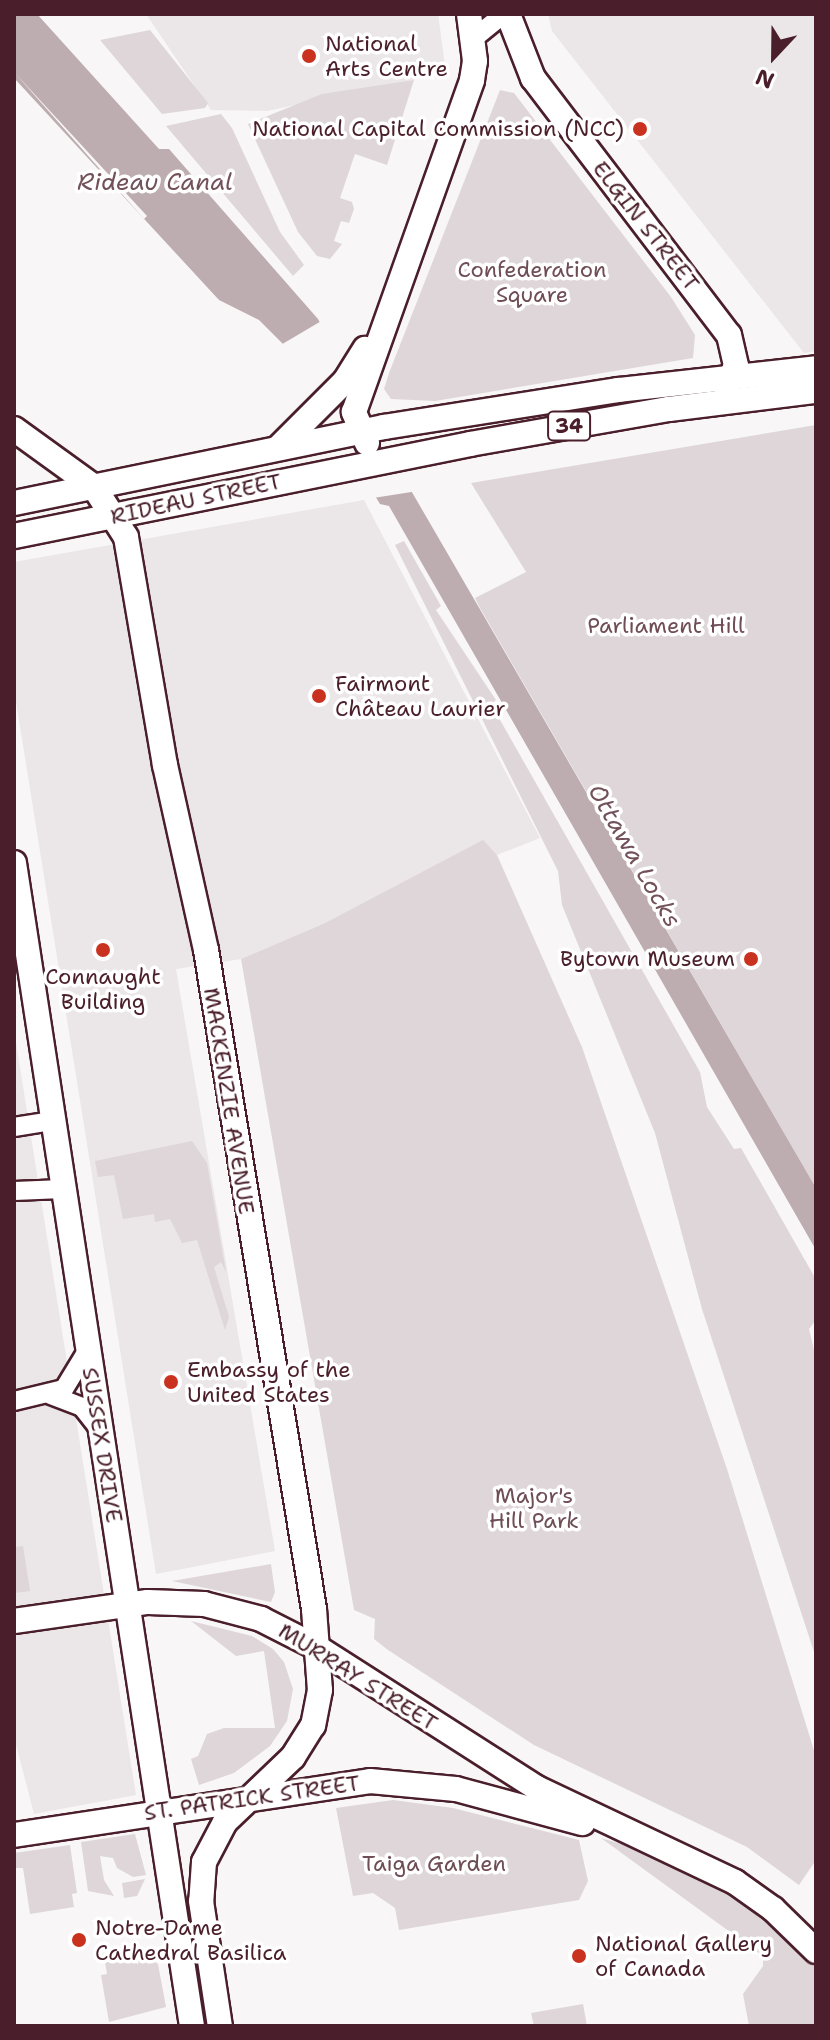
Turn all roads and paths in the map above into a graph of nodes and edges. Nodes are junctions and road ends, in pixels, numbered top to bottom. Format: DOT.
graph roads {
  1 [pos="469,14"];
  2 [pos="506,14"];
  3 [pos="473,39"];
  4 [pos="387,313"];
  5 [pos="816,368"];
  6 [pos="734,377"];
  7 [pos="816,391"];
  8 [pos="669,409"];
  9 [pos="14,429"];
  10 [pos="360,431"];
  11 [pos="279,447"];
  12 [pos="378,462"];
  13 [pos="94,487"];
  14 [pos="14,503"];
  15 [pos="113,516"];
  16 [pos="14,536"];
  17 [pos="14,863"];
  18 [pos="53,1121"];
  19 [pos="14,1127"];
  20 [pos="63,1189"];
  21 [pos="14,1191"];
  22 [pos="87,1351"];
  23 [pos="51,1395"];
  24 [pos="14,1401"];
  25 [pos="99,1429"];
  26 [pos="126,1604"];
  27 [pos="14,1621"];
  28 [pos="318,1648"];
  29 [pos="247,1798"];
  30 [pos="160,1811"];
  31 [pos="630,1834"];
  32 [pos="14,1835"];
  33 [pos="816,1951"];
  34 [pos="189,2026"];
  35 [pos="220,2026"];
  1 -- 3 [label="main road"];
  2 -- 3 [label="street"];
  2 -- 6 [label="main road, ELGIN STREET"];
  3 -- 4 [label="main road"];
  4 -- 10 [label="main road"];
  4 -- 11 [label="main road"];
  5 -- 6 [label="main road, 34"];
  6 -- 8 [label="main road"];
  6 -- 10 [label="main road, 34"];
  7 -- 8 [label="main road, 34"];
  8 -- 12 [label="main road, 34"];
  9 -- 13 [label="main road, MACKENZIE AVENUE"];
  10 -- 11 [label="main road, RIDEAU STREET / 34"];
  10 -- 12 [label="main road"];
  11 -- 13 [label="main road, RIDEAU STREET / 34"];
  12 -- 15 [label="main road, RIDEAU STREET / 34"];
  13 -- 14 [label="main road, RIDEAU STREET / 34"];
  13 -- 15 [label="main road, MACKENZIE AVENUE"];
  15 -- 16 [label="main road, RIDEAU STREET / 34"];
  15 -- 28 [label="main road, MACKENZIE AVENUE"];
  17 -- 18 [label="main road, SUSSEX DRIVE"];
  18 -- 19 [label="street"];
  18 -- 20 [label="main road, SUSSEX DRIVE"];
  20 -- 21 [label="street"];
  20 -- 22 [label="main road, SUSSEX DRIVE"];
  22 -- 23 [label="street"];
  22 -- 25 [label="main road, SUSSEX DRIVE"];
  23 -- 24 [label="street"];
  23 -- 25 [label="street"];
  25 -- 26 [label="main road, SUSSEX DRIVE"];
  26 -- 27 [label="main road, MURRAY STREET"];
  26 -- 28 [label="main road, MURRAY STREET"];
  26 -- 30 [label="main road, SUSSEX DRIVE"];
  28 -- 29 [label="main road, MACKENZIE AVENUE"];
  28 -- 31 [label="main road, MURRAY STREET"];
  29 -- 30 [label="main road, ST. PATRICK STREET"];
  29 -- 31 [label="main road, ST. PATRICK STREET"];
  29 -- 35 [label="main road"];
  30 -- 32 [label="main road, ST. PATRICK STREET"];
  30 -- 34 [label="main road, SUSSEX DRIVE"];
  31 -- 33 [label="main road"];
}
